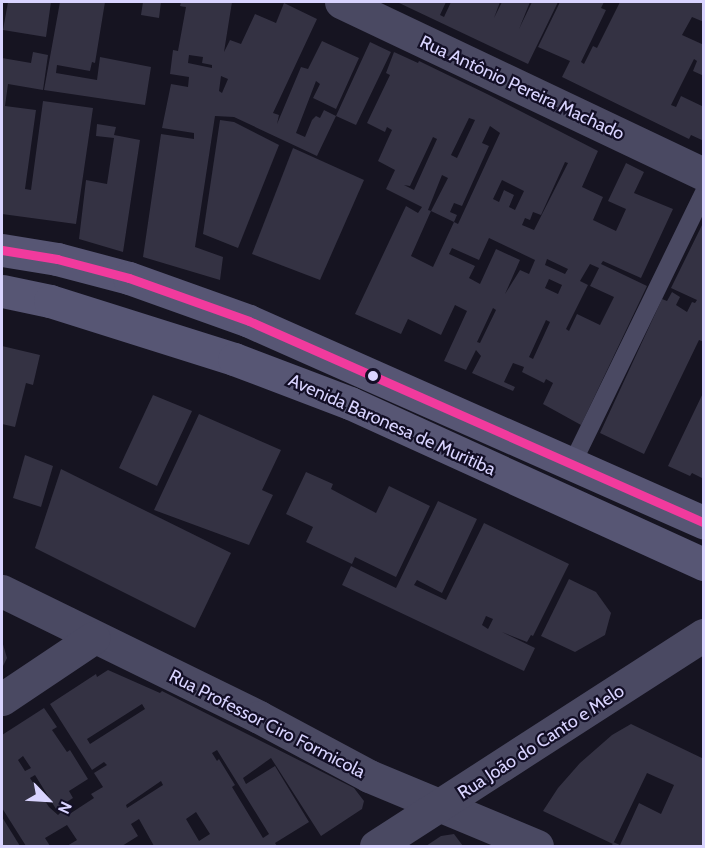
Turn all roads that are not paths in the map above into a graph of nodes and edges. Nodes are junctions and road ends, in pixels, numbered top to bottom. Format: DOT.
graph roads {
  1 [pos="341,2"];
  2 [pos="704,174"];
  3 [pos="704,192"];
  4 [pos="2,250"];
  5 [pos="2,291"];
  6 [pos="572,464"];
  7 [pos="704,523"];
  8 [pos="704,564"];
  9 [pos="2,591"];
  10 [pos="704,634"];
  11 [pos="93,638"];
  12 [pos="2,699"];
  13 [pos="440,807"];
  14 [pos="376,846"];
  15 [pos="537,846"];
  1 -- 2 [label="street, Rua Antônio Pereira Machado"];
  3 -- 6 [label="lane"];
  4 -- 6 [label="main road, Avenida Baronesa de Muritiba"];
  5 -- 8 [label="main road, Avenida Baronesa de Muritiba"];
  6 -- 7 [label="main road, Avenida Baronesa de Muritiba"];
  9 -- 11 [label="street, Rua Professor Ciro Formicola"];
  10 -- 13 [label="street, Rua João do Canto e Melo"];
  11 -- 12 [label="street"];
  11 -- 13 [label="street, Rua Professor Ciro Formicola"];
  13 -- 14 [label="street, Rua João do Canto e Melo"];
  13 -- 15 [label="street, Rua Professor Ciro Formicola"];
}
